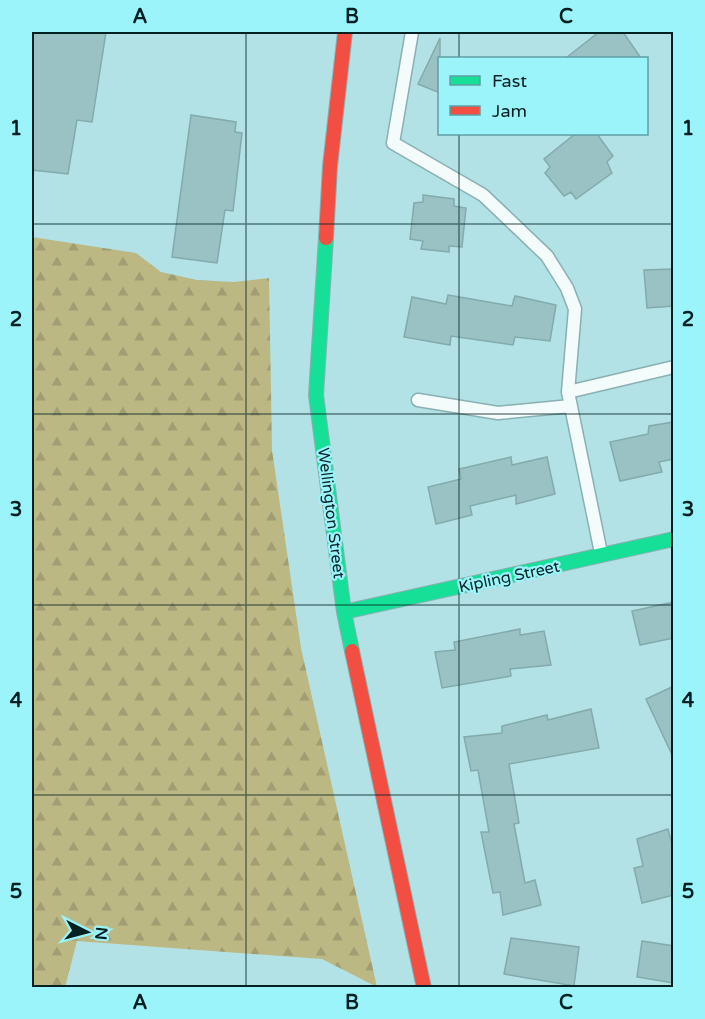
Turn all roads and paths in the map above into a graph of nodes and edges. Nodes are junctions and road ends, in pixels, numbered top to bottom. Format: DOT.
graph roads {
  1 [pos="345,32"];
  2 [pos="412,32"];
  3 [pos="674,367"];
  4 [pos="568,392"];
  5 [pos="418,400"];
  6 [pos="571,406"];
  7 [pos="674,538"];
  8 [pos="602,555"];
  9 [pos="344,612"];
  10 [pos="424,987"];
  1 -- 9 [label="main road, Wellington Street"];
  2 -- 4 [label="lane"];
  3 -- 4 [label="lane"];
  4 -- 6 [label="lane"];
  5 -- 6 [label="lane"];
  6 -- 8 [label="lane"];
  7 -- 8 [label="main road, Kipling Street"];
  8 -- 9 [label="main road, Kipling Street"];
  9 -- 10 [label="main road, Wellington Street"];
}
